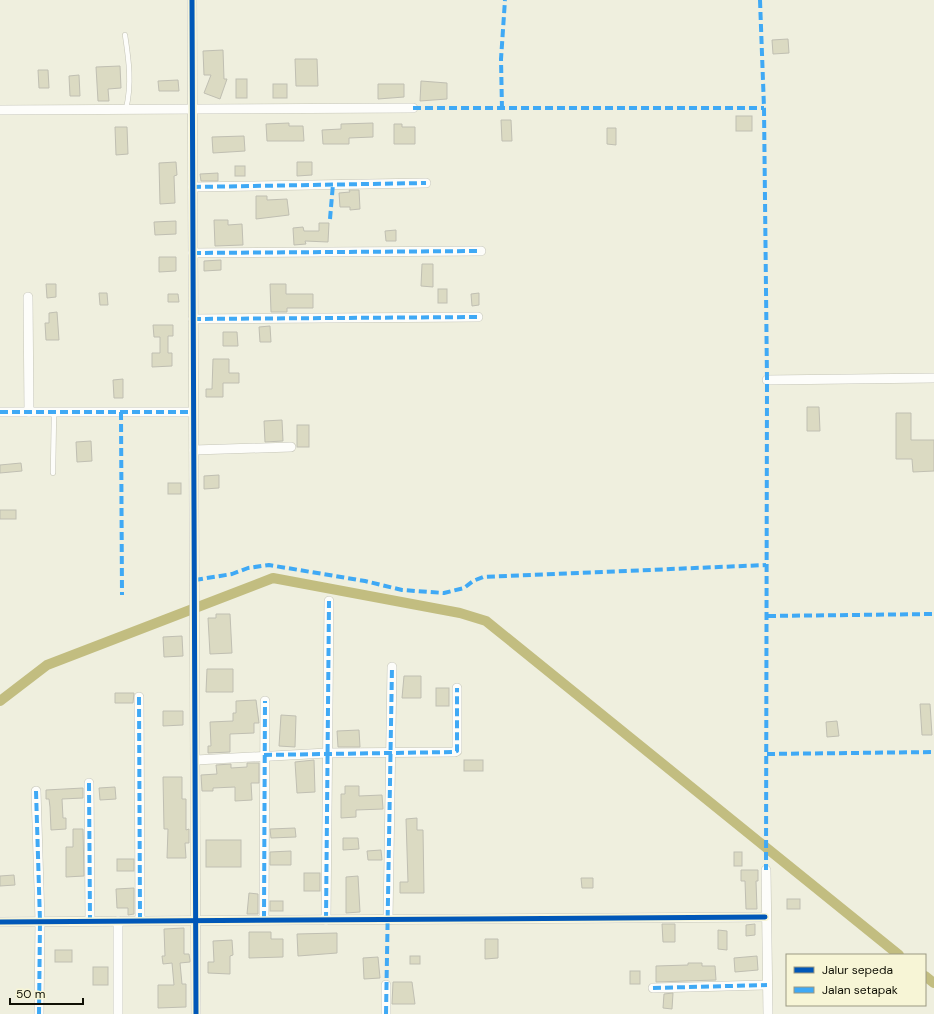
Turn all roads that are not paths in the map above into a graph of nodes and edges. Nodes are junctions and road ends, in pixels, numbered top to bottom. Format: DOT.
graph roads {
  1 [pos="192,0"];
  2 [pos="125,35"];
  3 [pos="413,108"];
  4 [pos="126,109"];
  5 [pos="192,109"];
  6 [pos="0,110"];
  7 [pos="426,183"];
  8 [pos="194,187"];
  9 [pos="481,251"];
  10 [pos="193,253"];
  11 [pos="28,297"];
  12 [pos="478,317"];
  13 [pos="193,319"];
  14 [pos="934,378"];
  15 [pos="767,380"];
  16 [pos="0,412"];
  17 [pos="29,412"];
  18 [pos="54,412"];
  19 [pos="194,412"];
  20 [pos="291,447"];
  21 [pos="194,450"];
  22 [pos="53,473"];
  23 [pos="329,600"];
  24 [pos="392,667"];
  25 [pos="457,688"];
  26 [pos="139,697"];
  27 [pos="265,701"];
  28 [pos="391,752"];
  29 [pos="328,753"];
  30 [pos="264,756"];
  31 [pos="196,760"];
  32 [pos="89,784"];
  33 [pos="36,791"];
  34 [pos="766,870"];
  35 [pos="765,917"];
  36 [pos="140,920"];
  37 [pos="264,920"];
  38 [pos="326,920"];
  39 [pos="388,920"];
  40 [pos="90,921"];
  41 [pos="118,921"];
  42 [pos="196,921"];
  43 [pos="0,922"];
  44 [pos="40,922"];
  45 [pos="386,985"];
  46 [pos="767,985"];
  47 [pos="653,988"];
  48 [pos="39,1014"];
  49 [pos="118,1014"];
  50 [pos="196,1014"];
  51 [pos="386,1014"];
  52 [pos="768,1014"];
  1 -- 5 [label="street"];
  2 -- 4 [label="lane"];
  3 -- 5 [label="street"];
  4 -- 5 [label="street"];
  4 -- 6 [label="street"];
  5 -- 8 [label="street"];
  7 -- 8 [label="street"];
  8 -- 10 [label="street"];
  9 -- 10 [label="street"];
  10 -- 13 [label="street"];
  11 -- 17 [label="street"];
  12 -- 13 [label="street"];
  13 -- 19 [label="street"];
  14 -- 15 [label="street"];
  16 -- 17 [label="street"];
  17 -- 18 [label="street"];
  18 -- 19 [label="street"];
  18 -- 22 [label="lane"];
  19 -- 21 [label="street"];
  20 -- 21 [label="street"];
  21 -- 31 [label="street"];
  23 -- 29 [label="street"];
  24 -- 28 [label="street"];
  25 -- 28 [label="street"];
  26 -- 36 [label="street"];
  27 -- 30 [label="street"];
  28 -- 29 [label="street"];
  28 -- 39 [label="street"];
  29 -- 30 [label="street"];
  29 -- 38 [label="street"];
  30 -- 31 [label="street"];
  30 -- 37 [label="street"];
  31 -- 42 [label="street"];
  32 -- 40 [label="street"];
  33 -- 44 [label="street"];
  34 -- 35 [label="street"];
  35 -- 39 [label="street"];
  35 -- 46 [label="street"];
  36 -- 41 [label="street"];
  36 -- 42 [label="street"];
  37 -- 38 [label="street"];
  37 -- 42 [label="street"];
  38 -- 39 [label="street"];
  40 -- 41 [label="street"];
  40 -- 44 [label="street"];
  41 -- 49 [label="street"];
  42 -- 50 [label="street"];
  43 -- 44 [label="street"];
  44 -- 48 [label="street"];
  45 -- 51 [label="street"];
  46 -- 47 [label="street"];
  46 -- 52 [label="street"];
}
